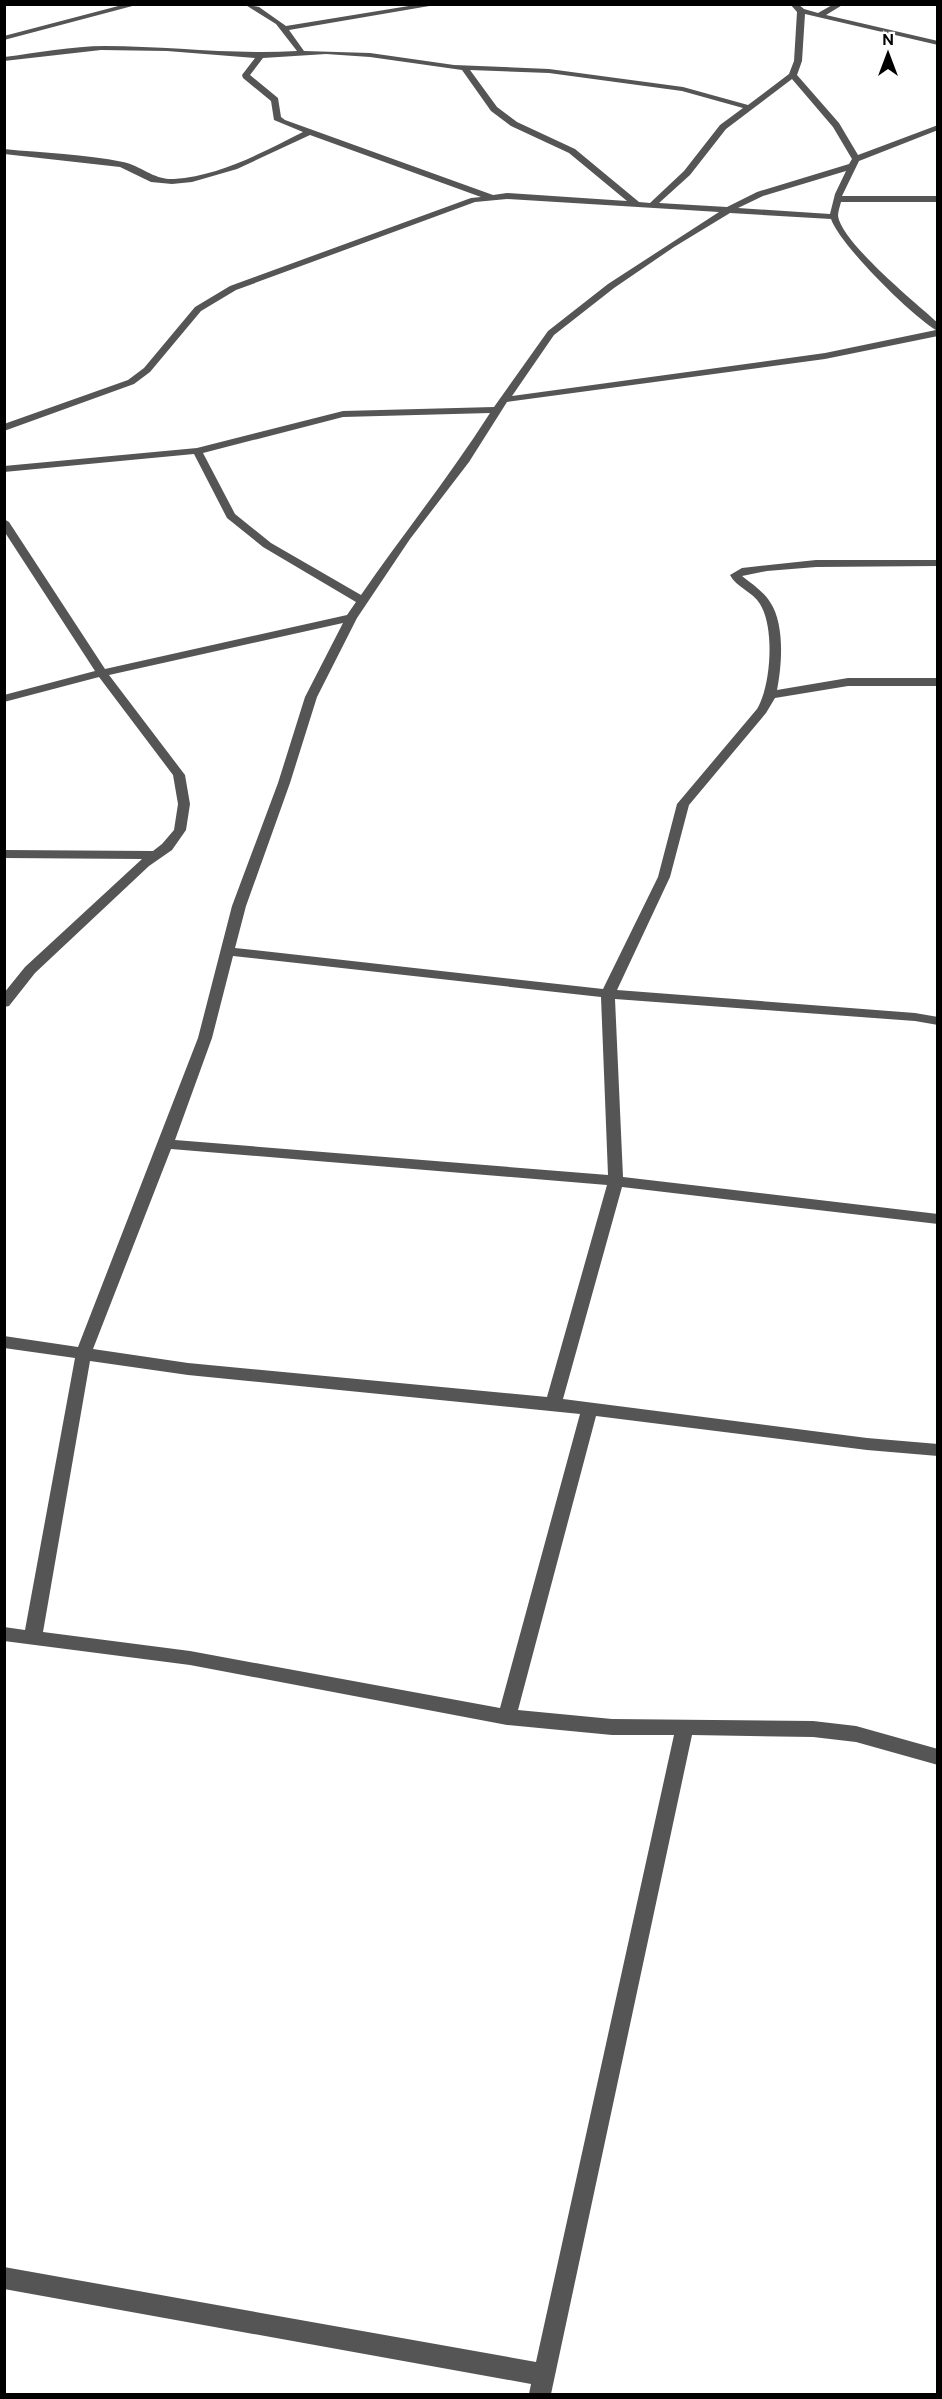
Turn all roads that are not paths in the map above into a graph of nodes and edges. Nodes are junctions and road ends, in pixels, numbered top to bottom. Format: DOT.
graph roads {
  1 [pos="137,4"];
  2 [pos="247,4"];
  3 [pos="438,4"];
  4 [pos="793,4"];
  5 [pos="841,4"];
  6 [pos="801,11"];
  7 [pos="820,15"];
  8 [pos="285,28"];
  9 [pos="4,38"];
  10 [pos="938,43"];
  11 [pos="301,52"];
  12 [pos="261,55"];
  13 [pos="4,59"];
  14 [pos="465,68"];
  15 [pos="793,75"];
  16 [pos="747,107"];
  17 [pos="938,127"];
  18 [pos="312,131"];
  19 [pos="4,151"];
  20 [pos="854,162"];
  21 [pos="490,197"];
  22 [pos="839,199"];
  23 [pos="938,199"];
  24 [pos="635,203"];
  25 [pos="653,204"];
  26 [pos="728,211"];
  27 [pos="834,217"];
  28 [pos="938,328"];
  29 [pos="938,333"];
  30 [pos="500,405"];
  31 [pos="4,428"];
  32 [pos="197,451"];
  33 [pos="4,469"];
  34 [pos="4,522"];
  35 [pos="938,564"];
  36 [pos="363,601"];
  37 [pos="351,618"];
  38 [pos="102,673"];
  39 [pos="938,682"];
  40 [pos="771,695"];
  41 [pos="4,699"];
  42 [pos="4,854"];
  43 [pos="155,855"];
  44 [pos="228,951"];
  45 [pos="608,994"];
  46 [pos="4,1003"];
  47 [pos="938,1021"];
  48 [pos="165,1144"];
  49 [pos="616,1181"];
  50 [pos="938,1219"];
  51 [pos="4,1342"];
  52 [pos="84,1352"];
  53 [pos="554,1404"];
  54 [pos="590,1408"];
  55 [pos="938,1450"];
  56 [pos="4,1634"];
  57 [pos="33,1637"];
  58 [pos="507,1717"];
  59 [pos="685,1726"];
  60 [pos="938,1757"];
  61 [pos="4,2278"];
  62 [pos="543,2385"];
  1 -- 9 [label="street"];
  2 -- 8 [label="street"];
  3 -- 8 [label="street"];
  4 -- 6 [label="street"];
  5 -- 7 [label="street"];
  6 -- 7 [label="street"];
  6 -- 15 [label="street"];
  7 -- 10 [label="street"];
  8 -- 11 [label="street"];
  11 -- 12 [label="street"];
  11 -- 14 [label="street"];
  12 -- 13 [label="street"];
  12 -- 18 [label="street"];
  14 -- 16 [label="street"];
  14 -- 24 [label="street"];
  15 -- 16 [label="street"];
  15 -- 20 [label="street"];
  16 -- 25 [label="street"];
  17 -- 20 [label="street"];
  18 -- 19 [label="street"];
  18 -- 21 [label="street"];
  20 -- 22 [label="street"];
  20 -- 26 [label="street"];
  21 -- 24 [label="street"];
  21 -- 31 [label="street"];
  22 -- 23 [label="street"];
  22 -- 27 [label="street"];
  24 -- 25 [label="street"];
  25 -- 26 [label="street"];
  26 -- 27 [label="street"];
  26 -- 30 [label="street"];
  27 -- 28 [label="street"];
  29 -- 30 [label="street"];
  30 -- 32 [label="street"];
  30 -- 36 [label="street"];
  32 -- 33 [label="street"];
  32 -- 36 [label="street"];
  34 -- 38 [label="street"];
  35 -- 40 [label="street"];
  36 -- 37 [label="street"];
  37 -- 38 [label="street"];
  37 -- 44 [label="street"];
  38 -- 41 [label="street"];
  38 -- 43 [label="street"];
  39 -- 40 [label="street"];
  40 -- 45 [label="street"];
  42 -- 43 [label="street"];
  43 -- 46 [label="street"];
  44 -- 45 [label="street"];
  44 -- 48 [label="street"];
  45 -- 47 [label="street"];
  45 -- 49 [label="street"];
  48 -- 49 [label="street"];
  48 -- 52 [label="street"];
  49 -- 50 [label="street"];
  49 -- 53 [label="street"];
  51 -- 52 [label="street"];
  52 -- 53 [label="street"];
  52 -- 57 [label="street"];
  53 -- 54 [label="street"];
  54 -- 55 [label="street"];
  54 -- 58 [label="street"];
  56 -- 57 [label="street"];
  57 -- 58 [label="street"];
  58 -- 59 [label="street"];
  59 -- 60 [label="street"];
  59 -- 62 [label="street"];
  61 -- 62 [label="street"];
}
